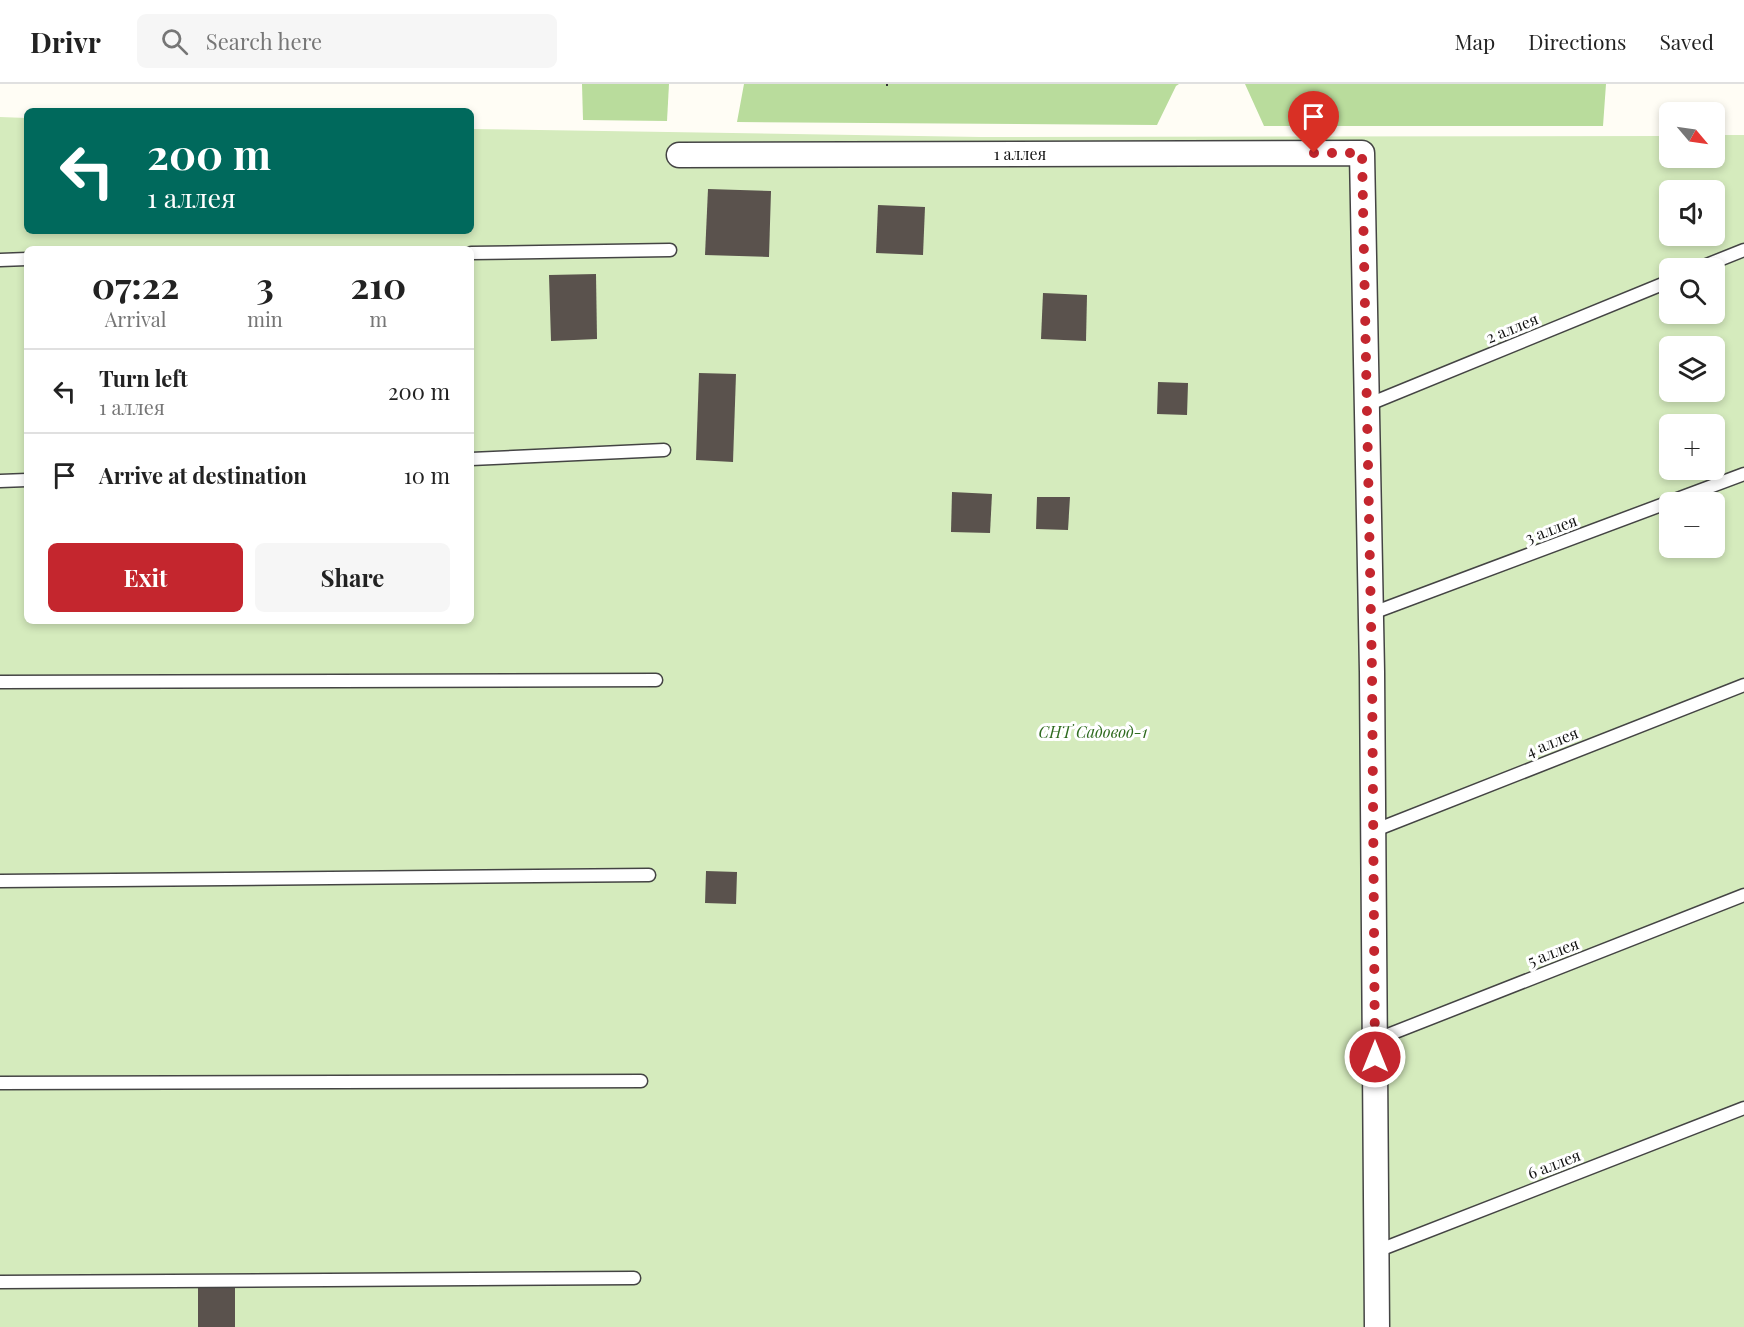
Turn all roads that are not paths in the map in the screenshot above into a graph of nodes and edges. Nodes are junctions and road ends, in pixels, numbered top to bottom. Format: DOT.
graph roads {
  1 [pos="679,156"];
  2 [pos="670,250"];
  3 [pos="1744,250"];
  4 [pos="474,253"];
  5 [pos="1724,258"];
  6 [pos="24,259"];
  7 [pos="0,260"];
  8 [pos="1659,285"];
  9 [pos="1366,405"];
  10 [pos="664,450"];
  11 [pos="474,459"];
  12 [pos="1744,474"];
  13 [pos="24,480"];
  14 [pos="0,481"];
  15 [pos="1371,614"];
  16 [pos="656,680"];
  17 [pos="0,682"];
  18 [pos="1744,684"];
  19 [pos="1373,831"];
  20 [pos="649,874"];
  21 [pos="0,881"];
  22 [pos="1744,895"];
  23 [pos="1375,1040"];
  24 [pos="641,1081"];
  25 [pos="0,1083"];
  26 [pos="1744,1108"];
  27 [pos="1377,1251"];
  28 [pos="634,1278"];
  29 [pos="0,1282"];
  30 [pos="1377,1327"];
  1 -- 9 [label="street, 1 аллея"];
  2 -- 4 [label="lane"];
  3 -- 5 [label="lane"];
  6 -- 7 [label="lane"];
  8 -- 9 [label="lane, 2 аллея"];
  9 -- 15 [label="street"];
  10 -- 11 [label="lane"];
  12 -- 15 [label="lane, 3 аллея"];
  13 -- 14 [label="lane"];
  15 -- 19 [label="street"];
  16 -- 17 [label="lane"];
  18 -- 19 [label="lane, 4 аллея"];
  19 -- 23 [label="street"];
  20 -- 21 [label="lane"];
  22 -- 23 [label="lane, 5 аллея"];
  23 -- 27 [label="street"];
  24 -- 25 [label="lane"];
  26 -- 27 [label="lane, 6 аллея"];
  27 -- 30 [label="street"];
  28 -- 29 [label="lane"];
}
